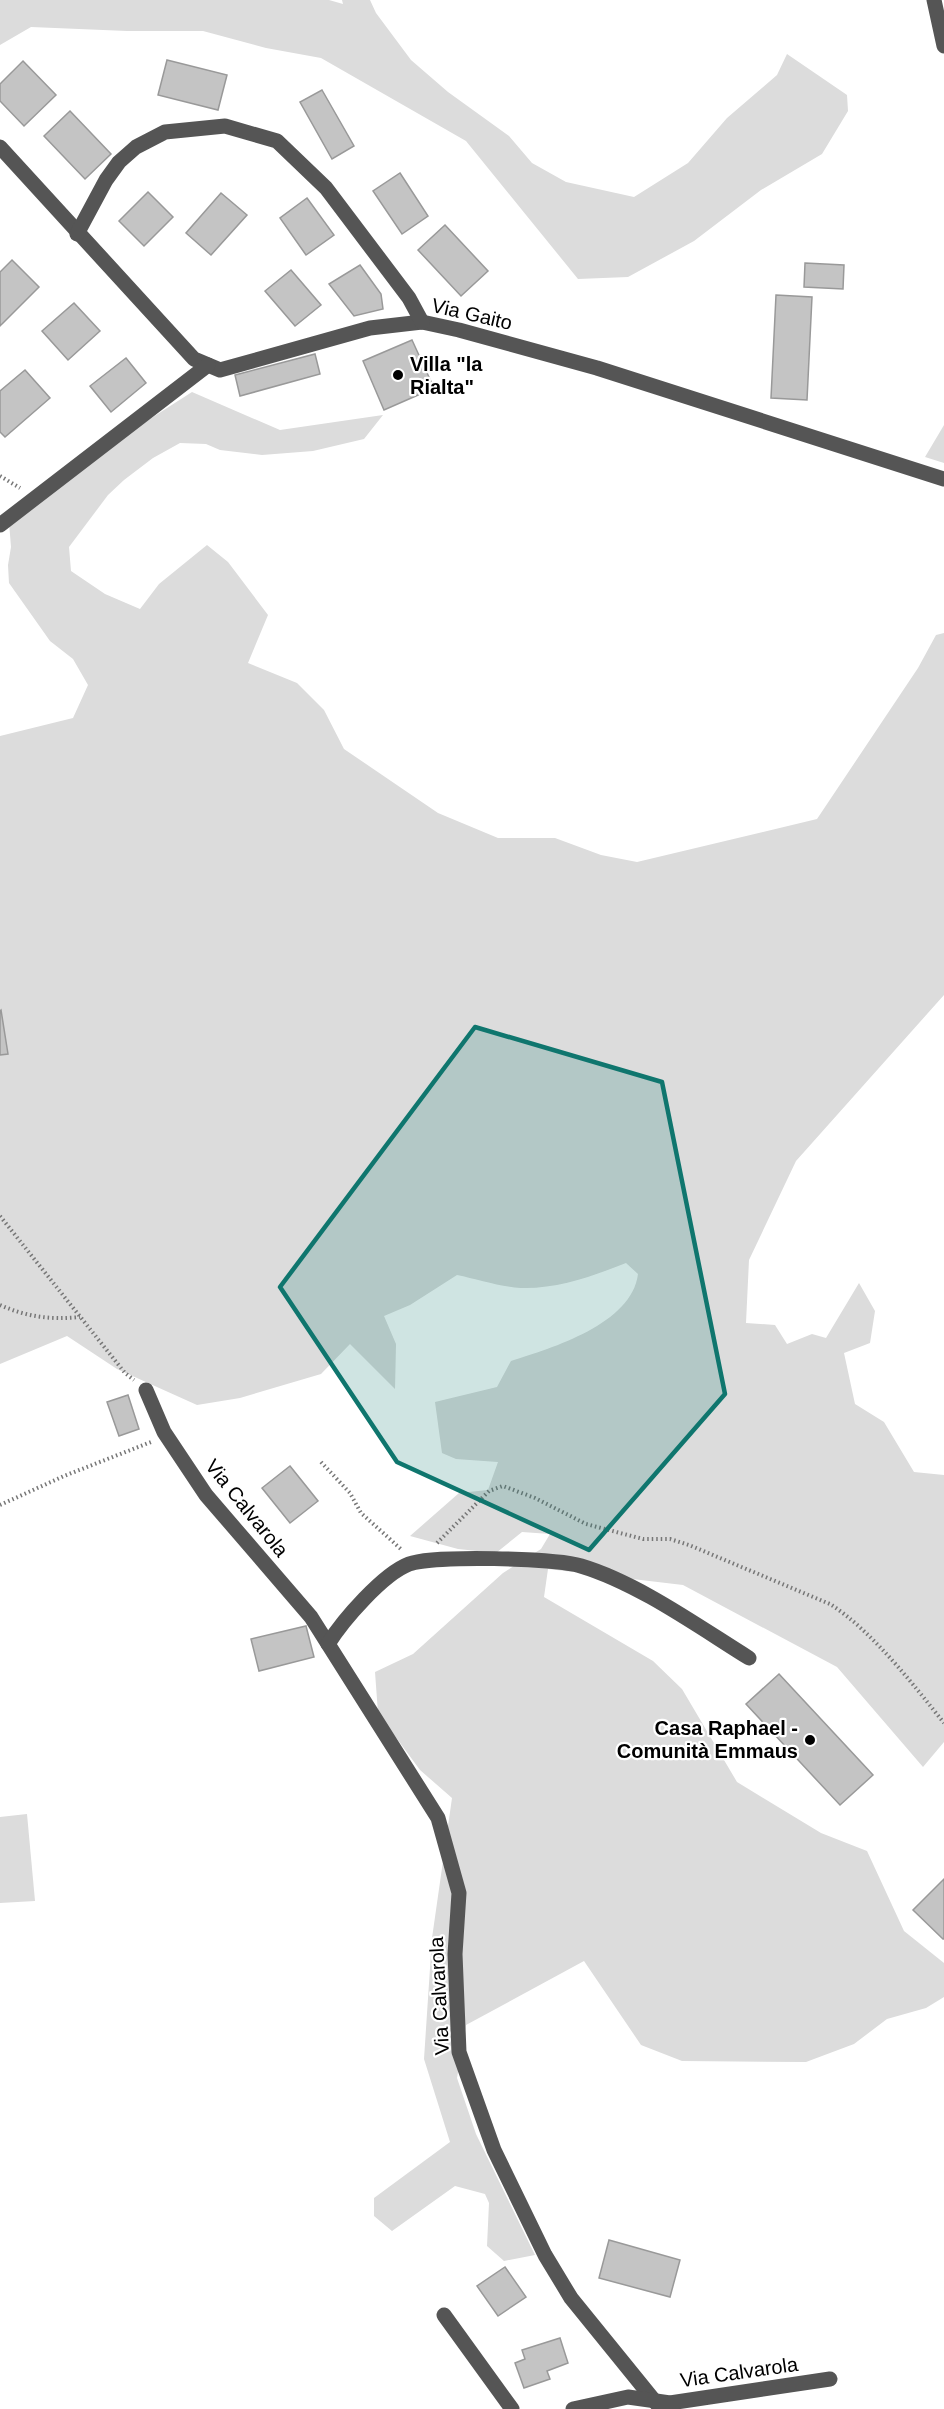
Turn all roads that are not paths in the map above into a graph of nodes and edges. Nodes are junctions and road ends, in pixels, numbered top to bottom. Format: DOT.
graph roads {
  1 [pos="934,0"];
  2 [pos="944,46"];
  3 [pos="0,147"];
  4 [pos="77,234"];
  5 [pos="422,322"];
  6 [pos="208,365"];
  7 [pos="944,478"];
  8 [pos="0,525"];
  9 [pos="146,1390"];
  10 [pos="328,1644"];
  11 [pos="749,1658"];
  12 [pos="444,2315"];
  13 [pos="830,2379"];
  14 [pos="658,2404"];
  15 [pos="512,2409"];
  16 [pos="573,2409"];
  1 -- 2 [label="street"];
  3 -- 4 [label="street"];
  4 -- 5 [label="street"];
  4 -- 6 [label="street"];
  5 -- 6 [label="street, Via Gaito"];
  5 -- 7 [label="street, Via Gaito"];
  6 -- 8 [label="street"];
  9 -- 10 [label="street, Via Calvarola"];
  10 -- 11 [label="street"];
  10 -- 14 [label="street, Via Calvarola"];
  12 -- 15 [label="street"];
  13 -- 14 [label="street, Via Calvarola"];
  14 -- 16 [label="street, Via Calvarola"];
}
